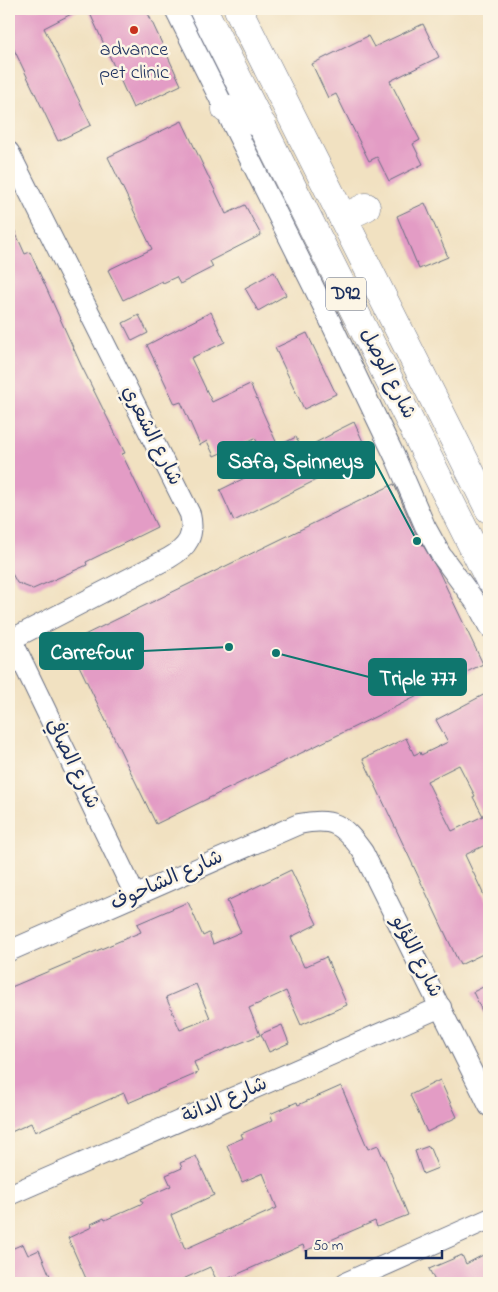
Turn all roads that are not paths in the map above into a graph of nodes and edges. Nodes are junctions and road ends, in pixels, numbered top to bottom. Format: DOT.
graph roads {
  1 [pos="176,9"];
  2 [pos="203,9"];
  3 [pos="238,9"];
  4 [pos="226,109"];
  5 [pos="262,124"];
  6 [pos="9,152"];
  7 [pos="489,509"];
  8 [pos="489,579"];
  9 [pos="489,627"];
  10 [pos="10,636"];
  11 [pos="328,821"];
  12 [pos="135,895"];
  13 [pos="9,951"];
  14 [pos="441,1007"];
  15 [pos="489,1106"];
  16 [pos="9,1194"];
  17 [pos="489,1219"];
  18 [pos="345,1283"];
  1 -- 4 [label="street"];
  2 -- 5 [label="main road, شارع الوصل / D92"];
  3 -- 7 [label="main road, شارع الوصل / D92"];
  4 -- 5 [label="main road"];
  4 -- 9 [label="street"];
  5 -- 8 [label="main road, شارع الوصل / D92"];
  6 -- 10 [label="street, شارع الشعري"];
  10 -- 12 [label="street, شارع الصافي"];
  11 -- 12 [label="street, شارع الشاحوف"];
  11 -- 14 [label="street, شارع اللؤلو"];
  12 -- 13 [label="street, شارع الشاحوف"];
  14 -- 15 [label="street, شارع اللؤلو"];
  14 -- 16 [label="street, شارع الدانة"];
  17 -- 18 [label="street"];
}
